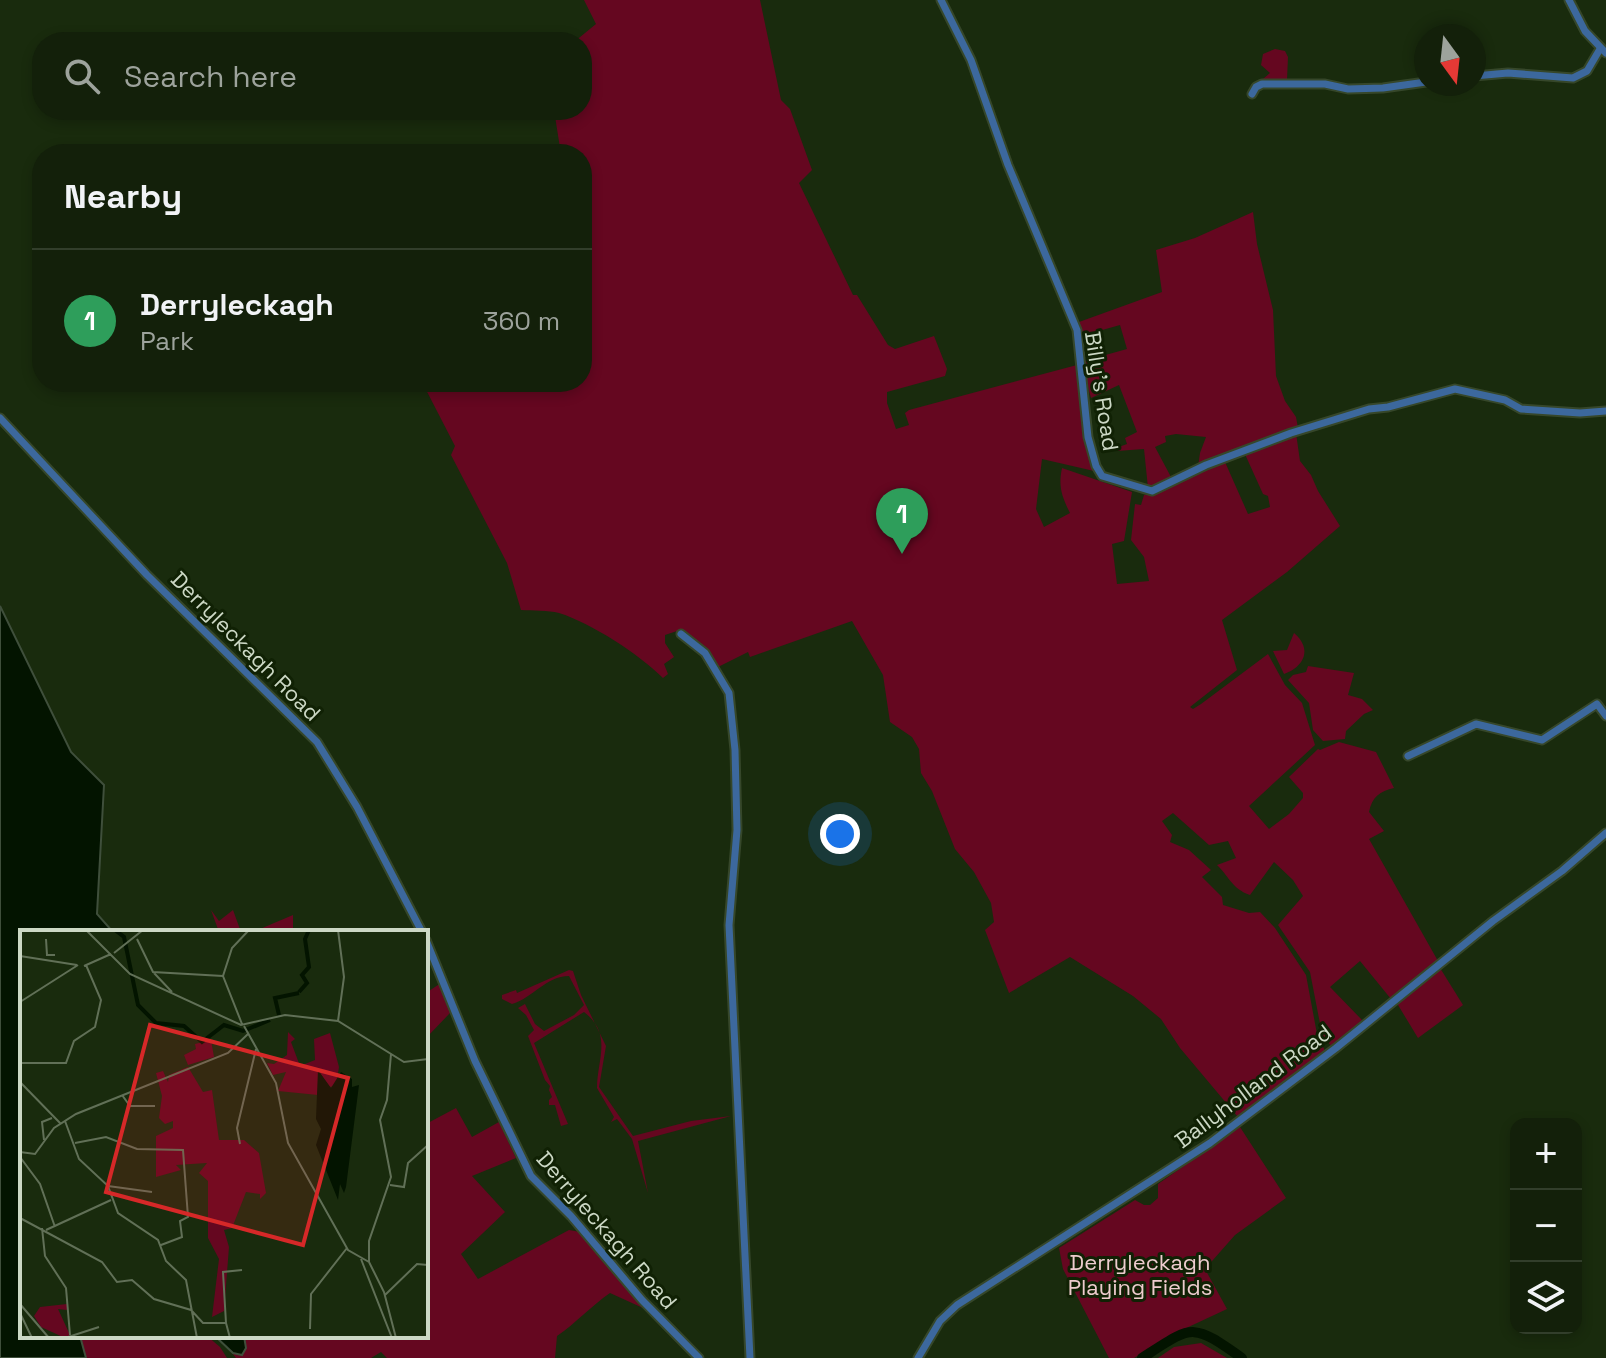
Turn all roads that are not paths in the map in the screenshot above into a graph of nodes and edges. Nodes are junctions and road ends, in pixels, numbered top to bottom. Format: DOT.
graph roads {
  1 [pos="941,0"];
  2 [pos="1569,0"];
  3 [pos="1603,51"];
  4 [pos="1486,75"];
  5 [pos="1414,84"];
  6 [pos="1252,94"];
  7 [pos="1606,411"];
  8 [pos="0,418"];
  9 [pos="681,634"];
  10 [pos="1606,716"];
  11 [pos="1408,756"];
  12 [pos="1606,833"];
  13 [pos="421,930"];
  14 [pos="428,944"];
  15 [pos="699,1358"];
  16 [pos="750,1358"];
  17 [pos="918,1358"];
  1 -- 7 [label="street, Billy's Road"];
  2 -- 3 [label="street"];
  3 -- 4 [label="street"];
  5 -- 6 [label="street"];
  8 -- 13 [label="street, Derryleckagh Road"];
  9 -- 16 [label="street"];
  10 -- 11 [label="street"];
  12 -- 17 [label="street, Ballyholland Road"];
  14 -- 15 [label="street, Derryleckagh Road"];
}
